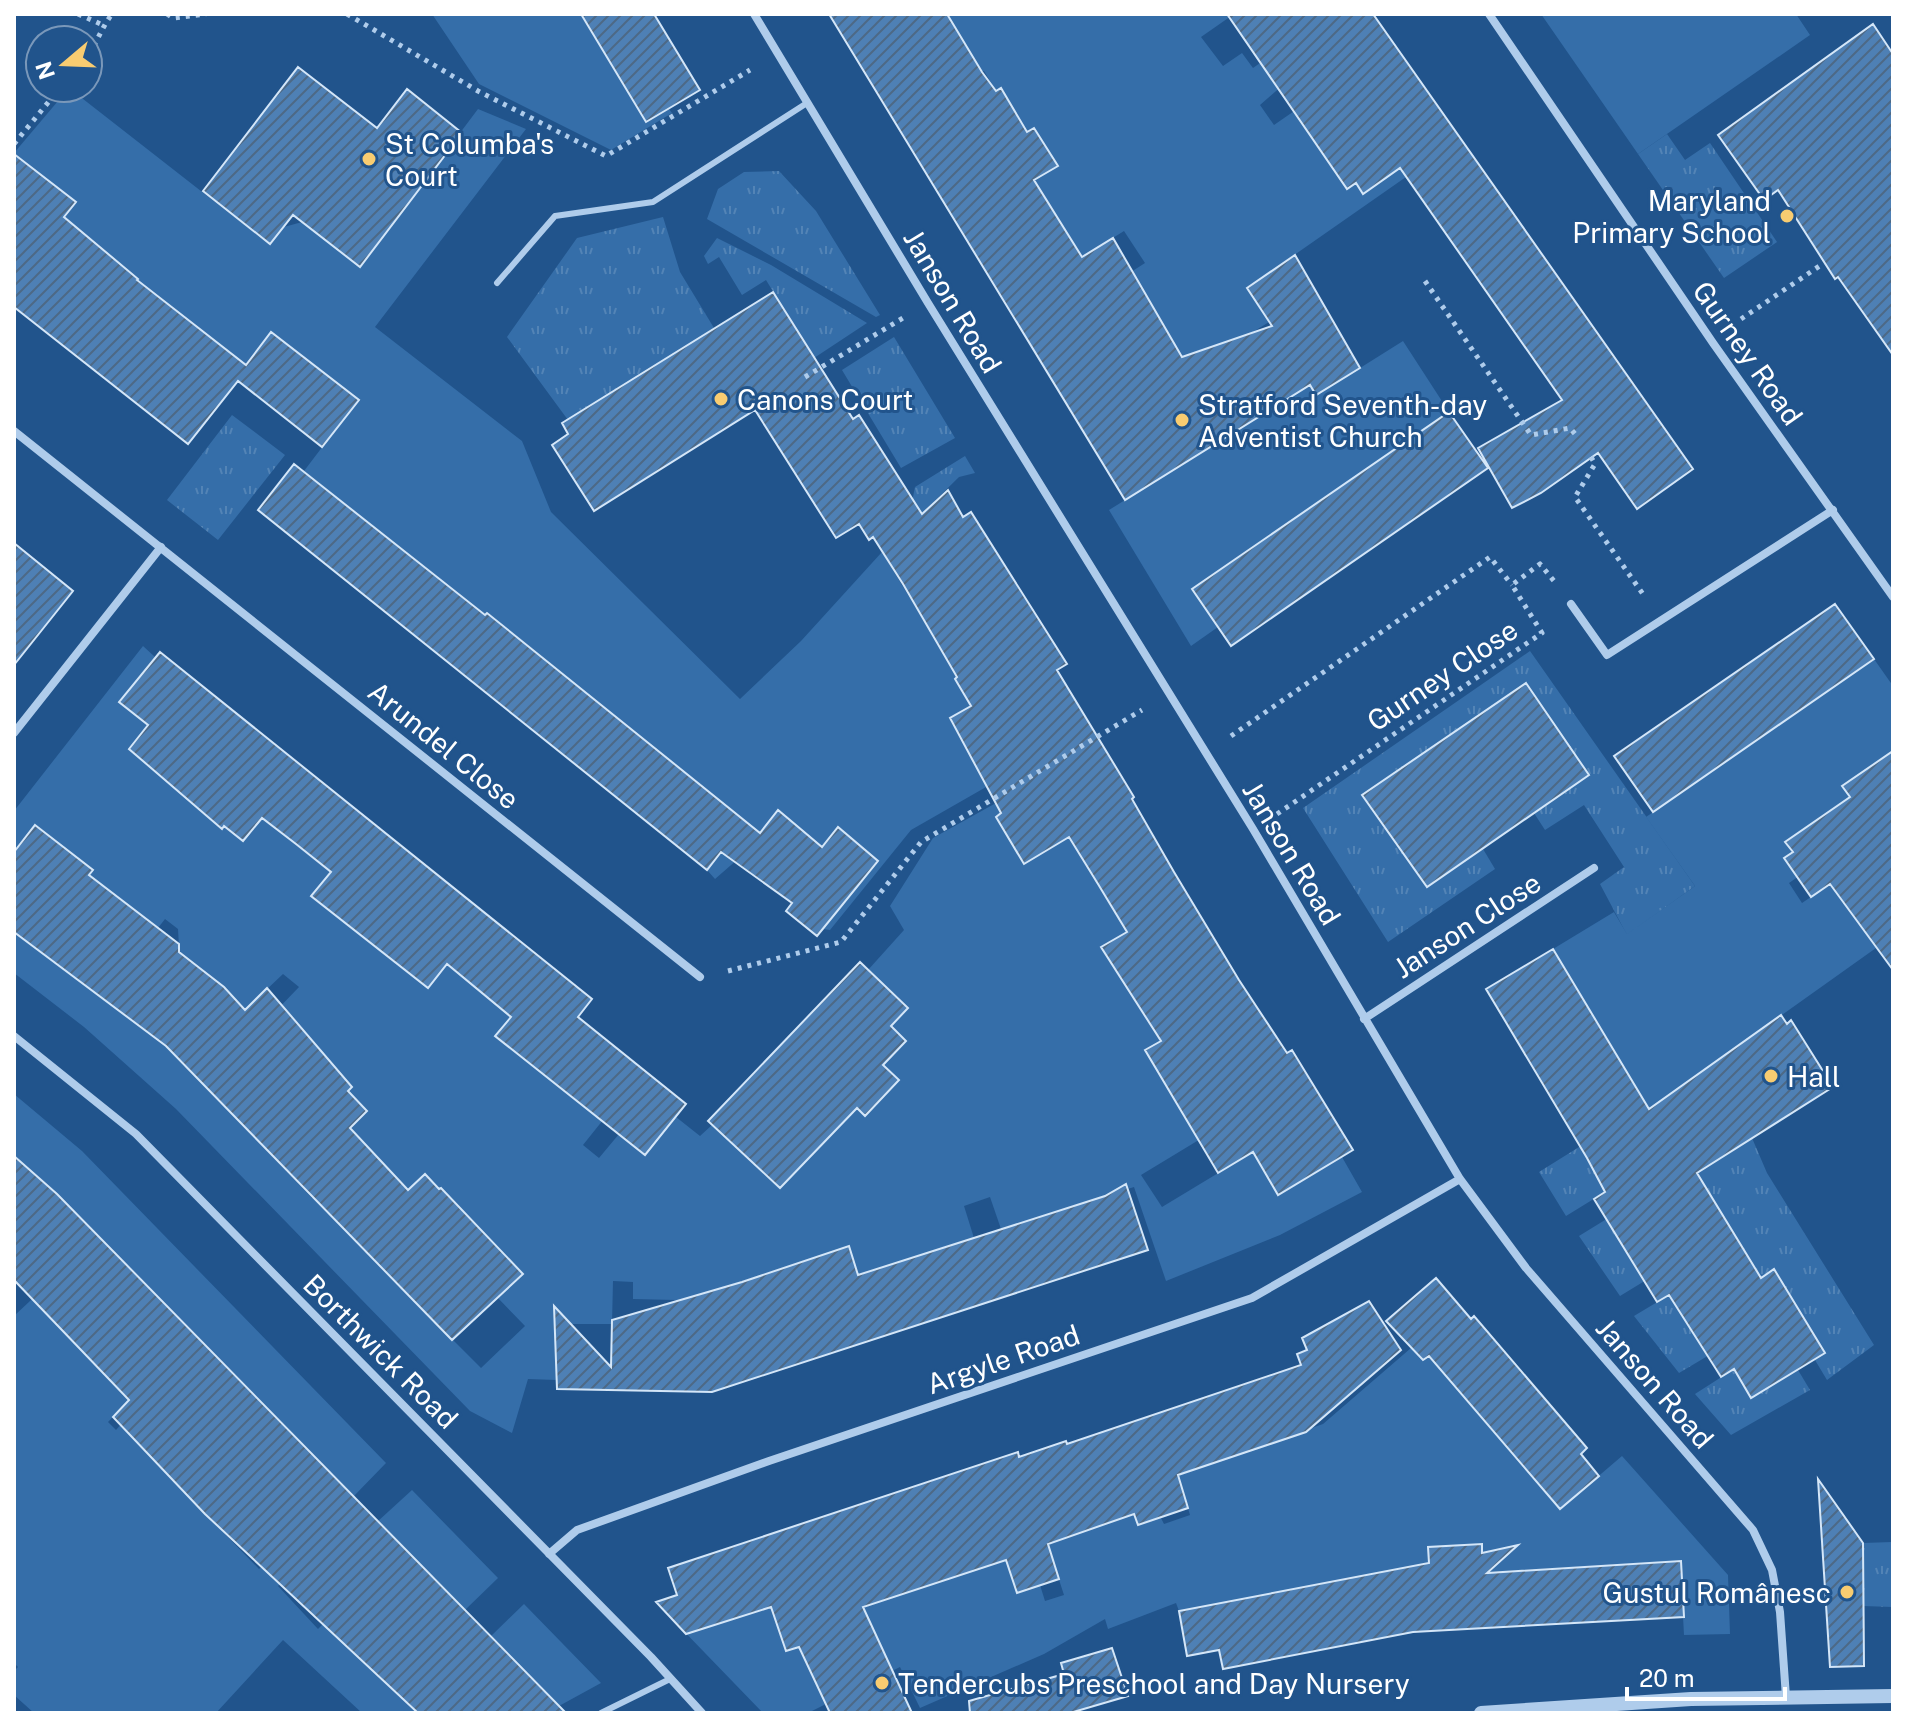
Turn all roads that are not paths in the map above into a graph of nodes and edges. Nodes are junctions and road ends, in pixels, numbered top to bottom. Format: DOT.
graph roads {
  1 [pos="754,14"];
  2 [pos="1489,14"];
  3 [pos="807,103"];
  4 [pos="497,283"];
  5 [pos="14,431"];
  6 [pos="1833,510"];
  7 [pos="161,547"];
  8 [pos="1893,597"];
  9 [pos="1571,604"];
  10 [pos="14,733"];
  11 [pos="1594,868"];
  12 [pos="700,977"];
  13 [pos="1364,1019"];
  14 [pos="14,1036"];
  15 [pos="1460,1179"];
  16 [pos="549,1554"];
  17 [pos="670,1679"];
  18 [pos="1893,1696"];
  19 [pos="1786,1697"];
  20 [pos="1692,1706"];
  21 [pos="1512,1711"];
  22 [pos="601,1713"];
  23 [pos="702,1713"];
  24 [pos="1481,1713"];
  1 -- 3 [label="street, Janson Road"];
  2 -- 6 [label="street, Gurney Road"];
  3 -- 4 [label="lane"];
  3 -- 13 [label="street, Janson Road"];
  5 -- 7 [label="street, Arundel Close"];
  6 -- 8 [label="street, Gurney Road"];
  6 -- 9 [label="street"];
  7 -- 10 [label="street"];
  7 -- 12 [label="street, Arundel Close"];
  11 -- 13 [label="street, Janson Close"];
  13 -- 15 [label="street, Janson Road"];
  14 -- 16 [label="street, Borthwick Road"];
  15 -- 16 [label="street, Argyle Road"];
  15 -- 19 [label="street, Janson Road"];
  16 -- 17 [label="street, Borthwick Road"];
  17 -- 22 [label="lane"];
  17 -- 23 [label="street, Borthwick Road"];
  18 -- 19 [label="street"];
  19 -- 20 [label="street"];
  20 -- 21 [label="street"];
  21 -- 24 [label="street"];
}
